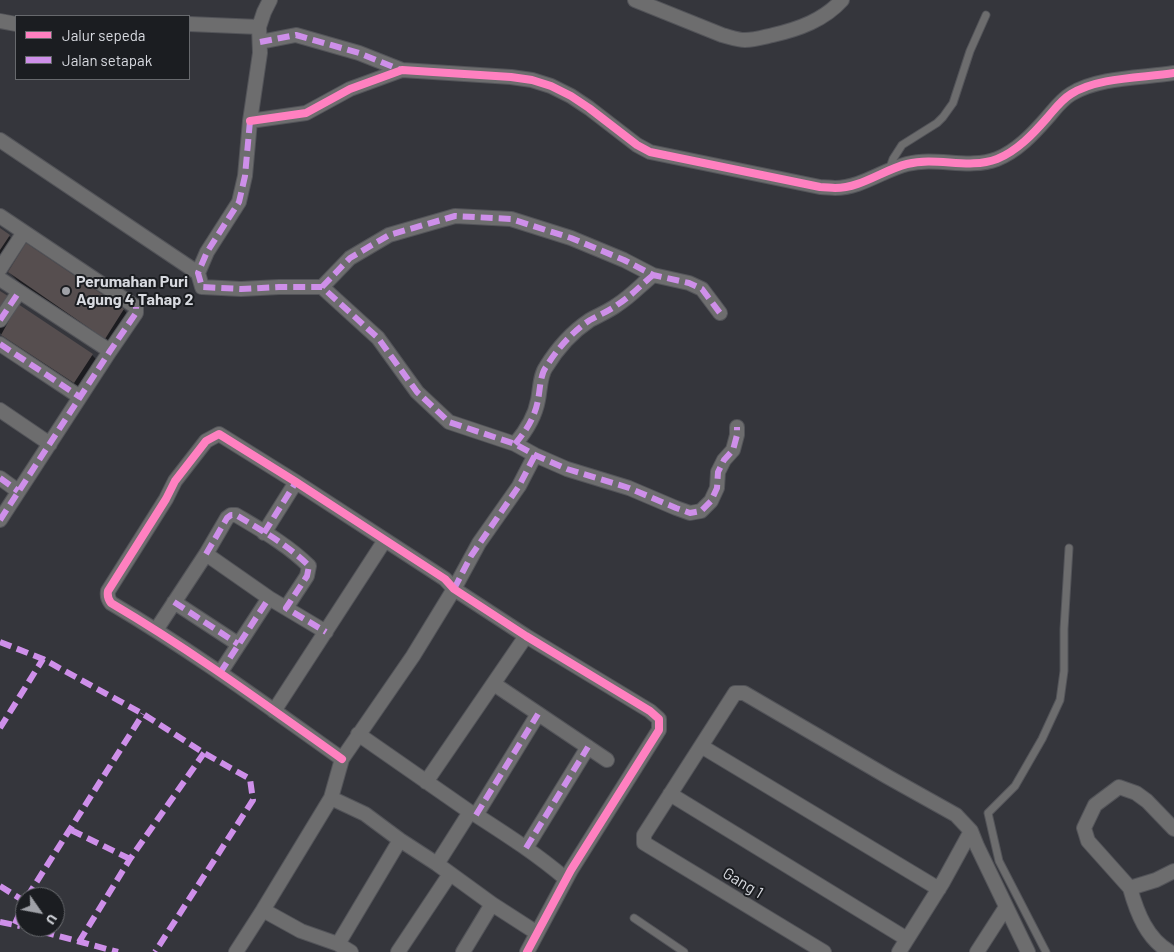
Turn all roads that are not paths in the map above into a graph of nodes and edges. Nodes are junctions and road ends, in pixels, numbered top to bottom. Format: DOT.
graph roads {
  1 [pos="270,0"];
  2 [pos="635,0"];
  3 [pos="842,0"];
  4 [pos="986,15"];
  5 [pos="0,20"];
  6 [pos="15,24"];
  7 [pos="190,24"];
  8 [pos="259,27"];
  9 [pos="260,42"];
  10 [pos="402,70"];
  11 [pos="1174,73"];
  12 [pos="250,121"];
  13 [pos="0,140"];
  14 [pos="889,171"];
  15 [pos="0,216"];
  16 [pos="24,232"];
  17 [pos="0,269"];
  18 [pos="198,273"];
  19 [pos="653,275"];
  20 [pos="0,279"];
  21 [pos="322,287"];
  22 [pos="19,292"];
  23 [pos="720,313"];
  24 [pos="0,320"];
  25 [pos="0,344"];
  26 [pos="110,351"];
  27 [pos="80,396"];
  28 [pos="0,410"];
  29 [pos="737,427"];
  30 [pos="50,444"];
  31 [pos="516,444"];
  32 [pos="535,455"];
  33 [pos="0,478"];
  34 [pos="296,482"];
  35 [pos="18,491"];
  36 [pos="0,520"];
  37 [pos="264,532"];
  38 [pos="385,540"];
  39 [pos="1069,548"];
  40 [pos="206,554"];
  41 [pos="454,589"];
  42 [pos="269,598"];
  43 [pos="174,602"];
  44 [pos="286,608"];
  45 [pos="156,630"];
  46 [pos="326,632"];
  47 [pos="526,636"];
  48 [pos="238,644"];
  49 [pos="220,673"];
  50 [pos="494,684"];
  51 [pos="274,710"];
  52 [pos="538,714"];
  53 [pos="358,734"];
  54 [pos="701,746"];
  55 [pos="588,747"];
  56 [pos="342,758"];
  57 [pos="607,760"];
  58 [pos="426,782"];
  59 [pos="670,794"];
  60 [pos="331,798"];
  61 [pos="473,813"];
  62 [pos="1174,829"];
  63 [pos="971,831"];
  64 [pos="400,840"];
  65 [pos="526,848"];
  66 [pos="437,864"];
  67 [pos="1174,871"];
  68 [pos="450,874"];
  69 [pos="566,878"];
  70 [pos="1130,888"];
  71 [pos="939,889"];
  72 [pos="492,904"];
  73 [pos="1006,907"];
  74 [pos="263,910"];
  75 [pos="634,918"];
  76 [pos="537,933"];
  77 [pos="907,939"];
  78 [pos="338,944"];
  79 [pos="236,952"];
  80 [pos="351,952"];
  81 [pos="398,952"];
  82 [pos="463,952"];
  83 [pos="527,952"];
  84 [pos="684,952"];
  85 [pos="824,952"];
  86 [pos="899,952"];
  87 [pos="977,952"];
  88 [pos="1028,952"];
  89 [pos="1046,952"];
  90 [pos="1170,952"];
  1 -- 8 [label="street"];
  2 -- 3 [label="street"];
  4 -- 14 [label="lane"];
  5 -- 6 [label="street"];
  7 -- 8 [label="street"];
  8 -- 9 [label="street"];
  9 -- 10 [label="street"];
  9 -- 12 [label="street"];
  10 -- 12 [label="street"];
  10 -- 14 [label="street"];
  11 -- 14 [label="street"];
  12 -- 18 [label="street"];
  13 -- 18 [label="street"];
  15 -- 16 [label="street"];
  16 -- 17 [label="street"];
  16 -- 26 [label="street"];
  18 -- 21 [label="street"];
  19 -- 21 [label="street"];
  19 -- 23 [label="street"];
  19 -- 31 [label="street"];
  20 -- 22 [label="street"];
  21 -- 31 [label="street"];
  22 -- 24 [label="street"];
  22 -- 26 [label="street"];
  25 -- 27 [label="street"];
  26 -- 27 [label="street"];
  27 -- 30 [label="street"];
  28 -- 30 [label="street"];
  29 -- 32 [label="street"];
  30 -- 35 [label="street"];
  31 -- 32 [label="street"];
  32 -- 41 [label="street"];
  33 -- 35 [label="street"];
  34 -- 37 [label="street"];
  34 -- 38 [label="street"];
  34 -- 45 [label="street"];
  35 -- 36 [label="street"];
  37 -- 40 [label="street"];
  37 -- 44 [label="street"];
  38 -- 41 [label="street"];
  38 -- 46 [label="street"];
  39 -- 89 [label="lane"];
  40 -- 42 [label="street"];
  40 -- 43 [label="street"];
  41 -- 47 [label="street"];
  41 -- 53 [label="street"];
  42 -- 44 [label="street"];
  42 -- 48 [label="street"];
  43 -- 45 [label="street"];
  43 -- 48 [label="street"];
  44 -- 46 [label="street"];
  45 -- 49 [label="street"];
  46 -- 51 [label="street"];
  47 -- 50 [label="street"];
  47 -- 69 [label="street"];
  48 -- 49 [label="street"];
  49 -- 51 [label="street"];
  50 -- 52 [label="street"];
  50 -- 58 [label="street"];
  51 -- 56 [label="street"];
  52 -- 55 [label="street"];
  52 -- 61 [label="street"];
  53 -- 56 [label="street"];
  53 -- 58 [label="street"];
  54 -- 59 [label="street"];
  54 -- 63 [label="street"];
  54 -- 71 [label="street"];
  55 -- 57 [label="street"];
  55 -- 65 [label="street"];
  56 -- 60 [label="street"];
  58 -- 61 [label="street"];
  59 -- 77 [label="street"];
  59 -- 85 [label="street, Gang 1"];
  60 -- 64 [label="street"];
  60 -- 74 [label="street"];
  61 -- 65 [label="street"];
  61 -- 66 [label="street"];
  62 -- 70 [label="street"];
  63 -- 71 [label="street"];
  63 -- 73 [label="street"];
  64 -- 66 [label="street"];
  64 -- 78 [label="street"];
  65 -- 69 [label="street"];
  66 -- 68 [label="street"];
  67 -- 70 [label="street"];
  68 -- 72 [label="street"];
  68 -- 81 [label="street"];
  69 -- 76 [label="street"];
  70 -- 90 [label="street"];
  71 -- 77 [label="street"];
  72 -- 76 [label="street"];
  72 -- 82 [label="street"];
  73 -- 87 [label="street"];
  73 -- 88 [label="street"];
  74 -- 78 [label="street"];
  74 -- 79 [label="street"];
  75 -- 84 [label="lane"];
  76 -- 83 [label="street"];
  77 -- 86 [label="street"];
  78 -- 80 [label="street"];
}
